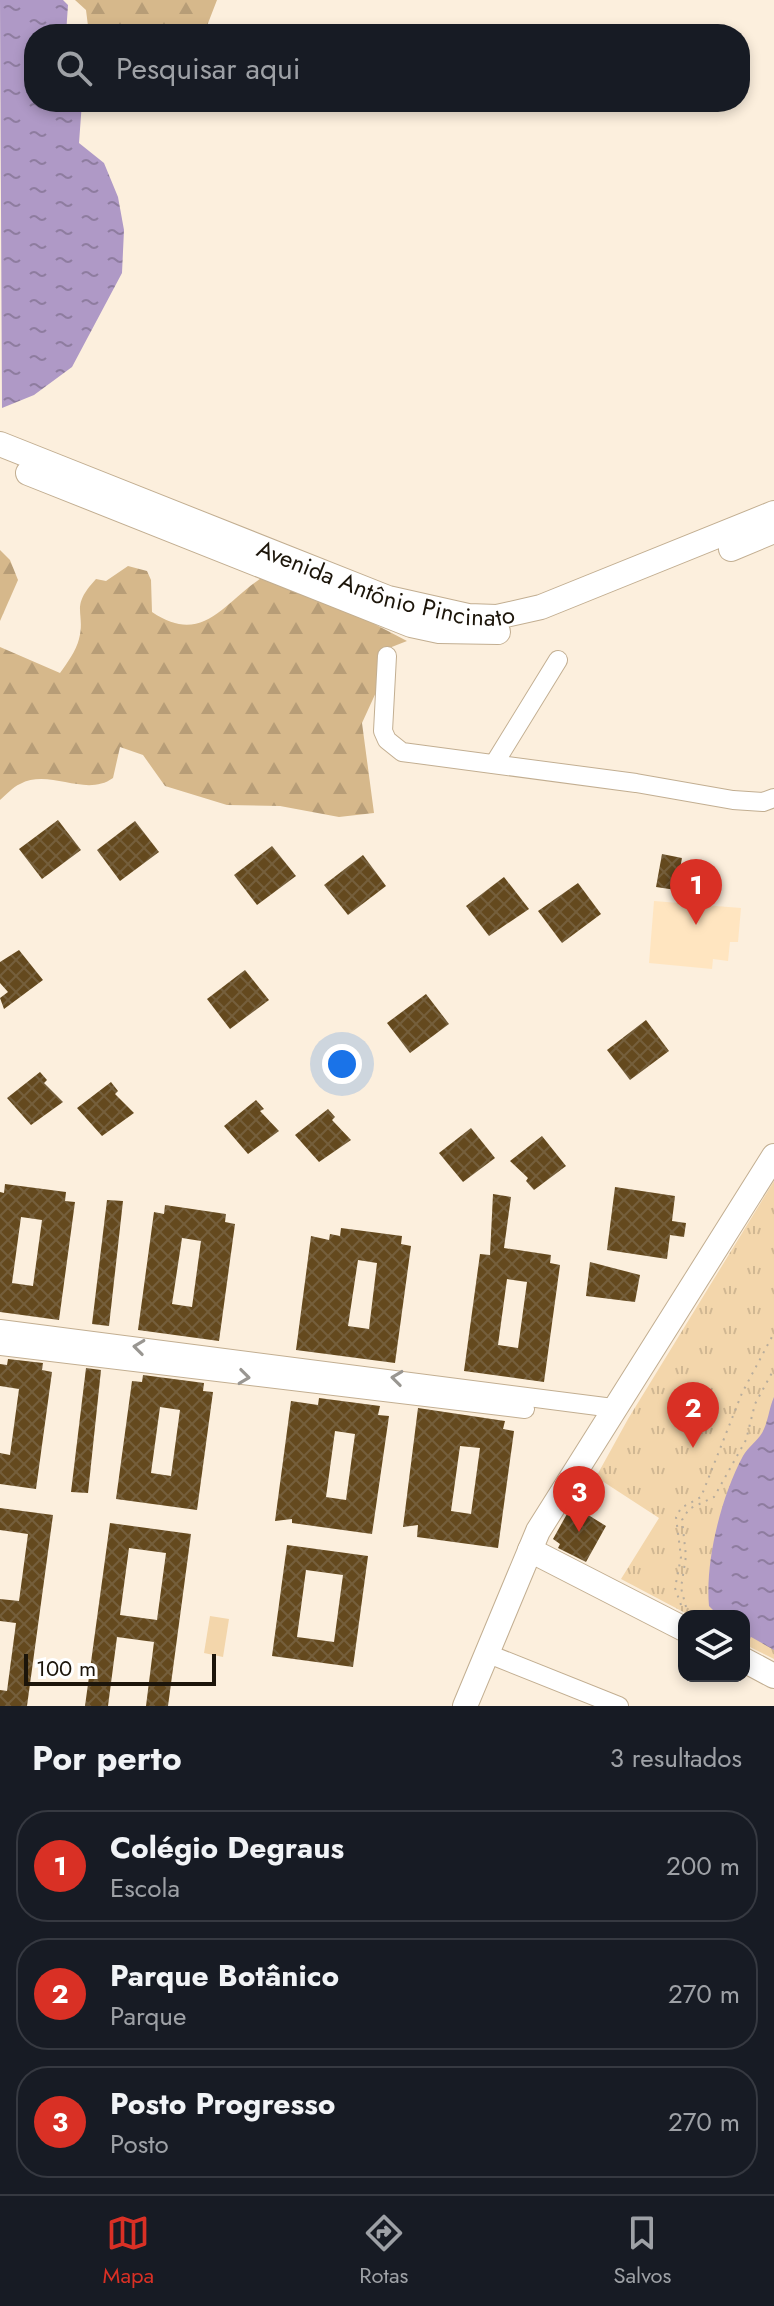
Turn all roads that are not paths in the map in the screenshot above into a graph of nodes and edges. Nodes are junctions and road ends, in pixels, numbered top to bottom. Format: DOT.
graph roads {
  1 [pos="0,444"];
  2 [pos="0,462"];
  3 [pos="774,513"];
  4 [pos="774,531"];
  5 [pos="387,656"];
  6 [pos="558,660"];
  7 [pos="494,764"];
  8 [pos="774,798"];
  9 [pos="774,1156"];
  10 [pos="0,1329"];
  11 [pos="0,1346"];
  12 [pos="542,1405"];
  13 [pos="609,1414"];
  14 [pos="530,1550"];
  15 [pos="678,1626"];
  16 [pos="486,1653"];
  17 [pos="750,1663"];
  18 [pos="774,1676"];
  19 [pos="465,1706"];
  20 [pos="619,1706"];
  1 -- 3 [label="main road, Avenida Antônio Pincinato"];
  2 -- 4 [label="main road, Avenida Antônio Pincinato"];
  5 -- 7 [label="street"];
  6 -- 7 [label="street"];
  7 -- 8 [label="street"];
  9 -- 13 [label="main road"];
  12 -- 10 [label="street, one-way"];
  11 -- 12 [label="street, one-way"];
  12 -- 13 [label="street"];
  13 -- 14 [label="main road"];
  14 -- 15 [label="main road"];
  14 -- 16 [label="main road"];
  16 -- 19 [label="main road"];
  16 -- 20 [label="street"];
  17 -- 18 [label="main road"];
}
